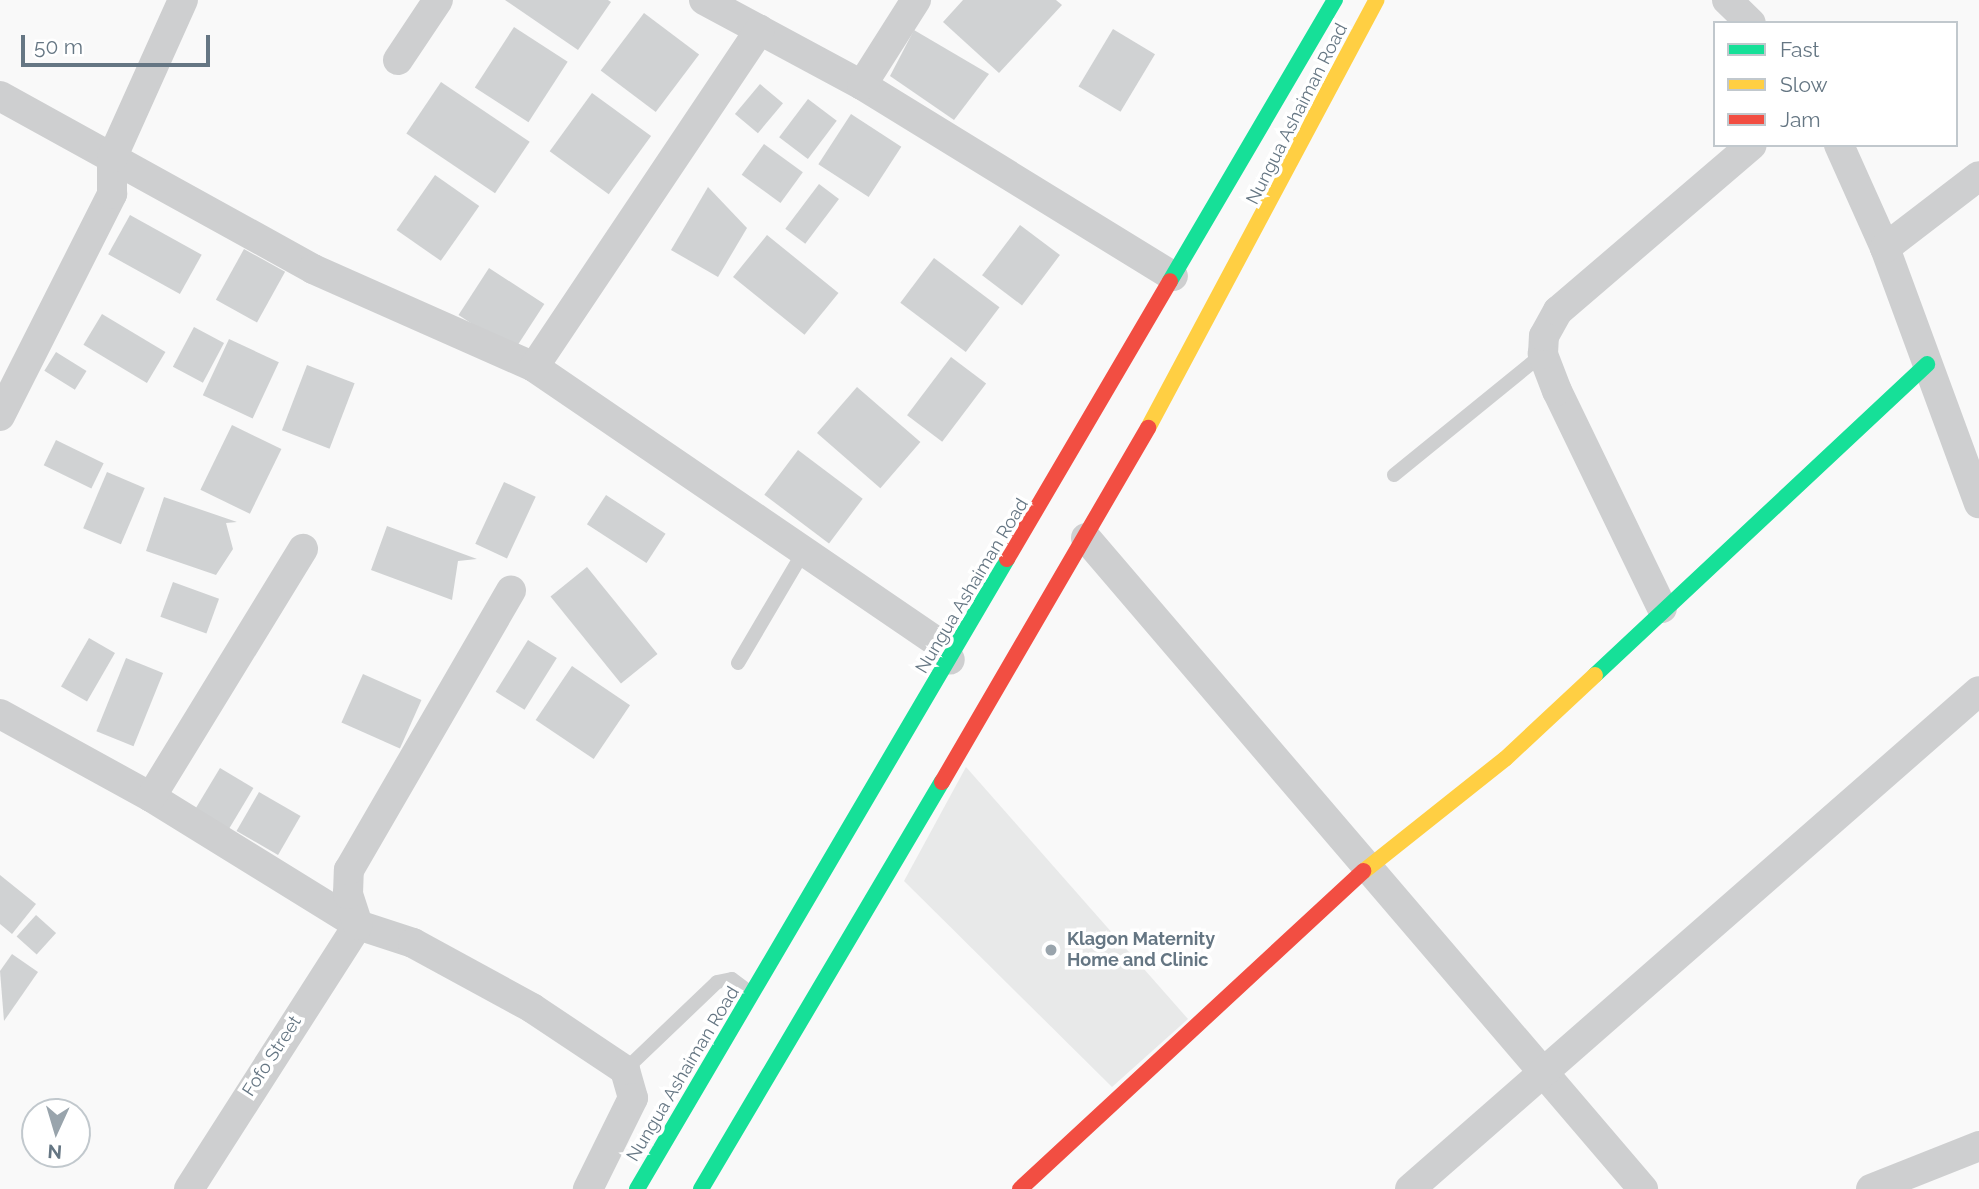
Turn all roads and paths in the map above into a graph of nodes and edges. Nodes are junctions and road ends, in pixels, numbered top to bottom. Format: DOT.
graph roads {
  1 [pos="183,0"];
  2 [pos="438,0"];
  3 [pos="704,0"];
  4 [pos="916,0"];
  5 [pos="1335,0"];
  6 [pos="1377,0"];
  7 [pos="1727,0"];
  8 [pos="1749,21"];
  9 [pos="760,30"];
  10 [pos="398,60"];
  11 [pos="862,85"];
  12 [pos="0,96"];
  13 [pos="1750,147"];
  14 [pos="1840,147"];
  15 [pos="112,158"];
  16 [pos="1979,176"];
  17 [pos="1885,248"];
  18 [pos="1173,276"];
  19 [pos="1543,354"];
  20 [pos="1927,364"];
  21 [pos="534,367"];
  22 [pos="0,416"];
  23 [pos="1394,475"];
  24 [pos="1979,503"];
  25 [pos="1086,538"];
  26 [pos="303,549"];
  27 [pos="804,551"];
  28 [pos="511,590"];
  29 [pos="1661,608"];
  30 [pos="950,660"];
  31 [pos="738,663"];
  32 [pos="1979,691"];
  33 [pos="0,714"];
  34 [pos="151,797"];
  35 [pos="1370,866"];
  36 [pos="358,925"];
  37 [pos="753,994"];
  38 [pos="625,1070"];
  39 [pos="1545,1074"];
  40 [pos="1979,1146"];
  41 [pos="189,1189"];
  42 [pos="588,1189"];
  43 [pos="637,1189"];
  44 [pos="701,1189"];
  45 [pos="1020,1189"];
  46 [pos="1410,1189"];
  47 [pos="1643,1189"];
  48 [pos="1871,1189"];
  1 -- 15 [label="street"];
  2 -- 10 [label="street"];
  3 -- 9 [label="street"];
  4 -- 11 [label="street"];
  5 -- 18 [label="main road, Nungua Ashaiman Road"];
  6 -- 25 [label="main road, Nungua Ashaiman Road"];
  7 -- 8 [label="street"];
  9 -- 11 [label="street"];
  9 -- 21 [label="street"];
  11 -- 18 [label="street"];
  12 -- 15 [label="street"];
  13 -- 19 [label="street"];
  14 -- 17 [label="street"];
  15 -- 21 [label="street"];
  15 -- 22 [label="street"];
  16 -- 17 [label="street"];
  17 -- 20 [label="street"];
  18 -- 30 [label="main road, Nungua Ashaiman Road"];
  19 -- 23 [label="lane"];
  19 -- 29 [label="street"];
  20 -- 24 [label="street"];
  20 -- 29 [label="main road"];
  21 -- 27 [label="street"];
  25 -- 35 [label="street"];
  25 -- 44 [label="main road, Nungua Ashaiman Road"];
  26 -- 34 [label="street"];
  27 -- 30 [label="street"];
  27 -- 31 [label="lane"];
  28 -- 36 [label="street"];
  29 -- 35 [label="main road"];
  30 -- 37 [label="main road, Nungua Ashaiman Road"];
  32 -- 39 [label="street"];
  33 -- 34 [label="street"];
  34 -- 36 [label="street"];
  35 -- 39 [label="street"];
  35 -- 45 [label="main road"];
  36 -- 38 [label="street"];
  36 -- 41 [label="street, Fofo Street"];
  37 -- 38 [label="lane"];
  37 -- 43 [label="main road, Nungua Ashaiman Road"];
  38 -- 42 [label="street"];
  39 -- 46 [label="street"];
  39 -- 47 [label="street"];
  40 -- 48 [label="street"];
}
